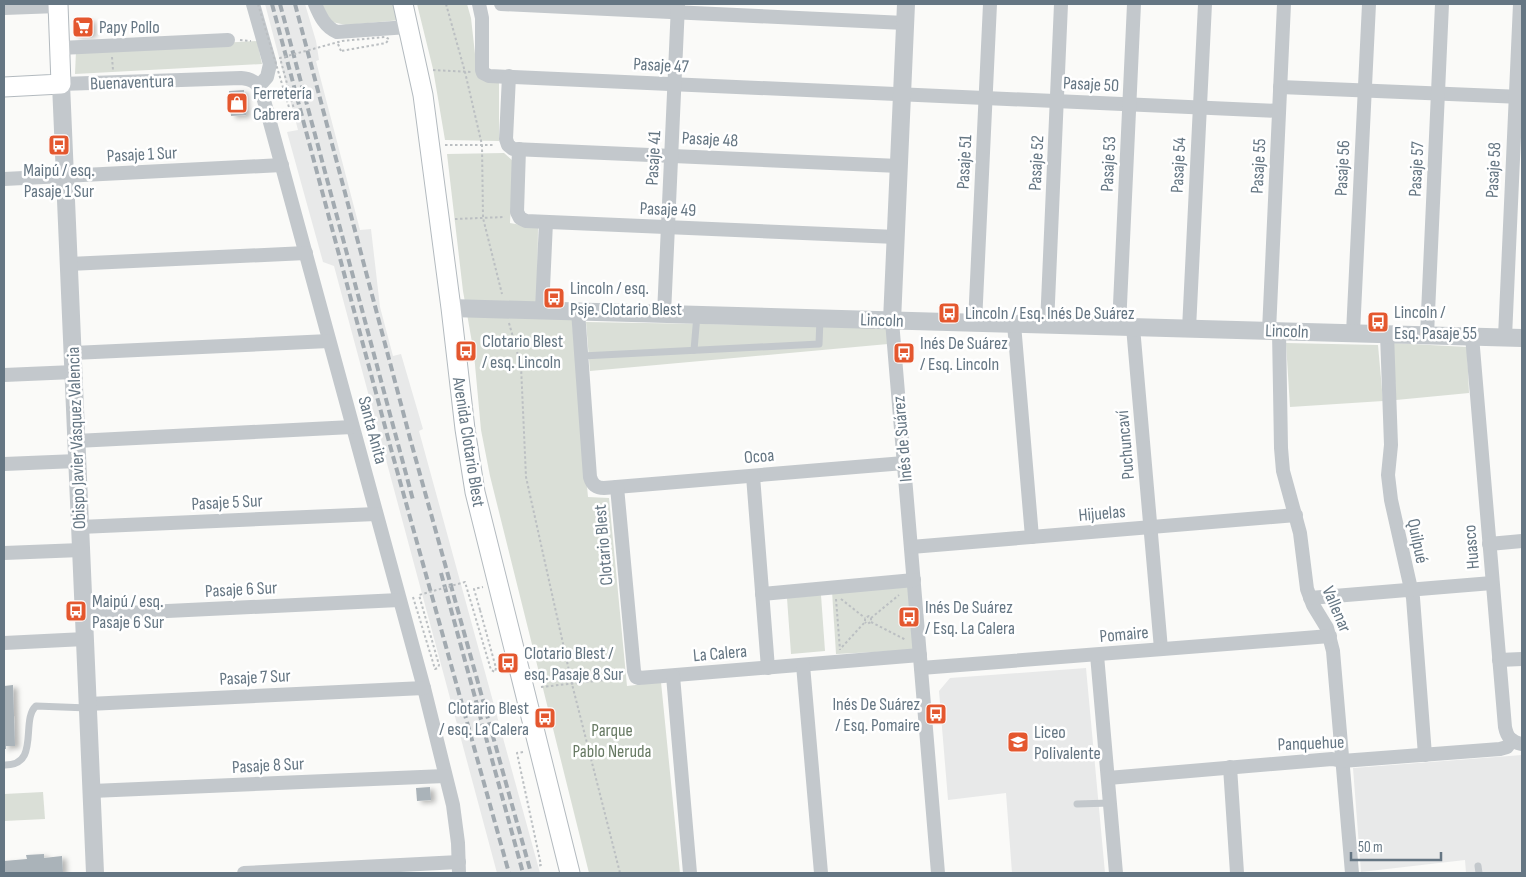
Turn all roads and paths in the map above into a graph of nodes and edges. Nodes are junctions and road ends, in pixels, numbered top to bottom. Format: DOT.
graph roads {
  1 [pos="253,4"];
  2 [pos="258,4"];
  3 [pos="315,4"];
  4 [pos="402,4"];
  5 [pos="446,4"];
  6 [pos="479,4"];
  7 [pos="501,4"];
  8 [pos="906,4"];
  9 [pos="990,4"];
  10 [pos="1062,4"];
  11 [pos="1134,4"];
  12 [pos="1205,4"];
  13 [pos="1284,4"];
  14 [pos="1368,4"];
  15 [pos="1442,4"];
  16 [pos="1520,4"];
  17 [pos="58,5"];
  18 [pos="4,8"];
  19 [pos="678,8"];
  20 [pos="905,23"];
  21 [pos="408,27"];
  22 [pos="228,40"];
  23 [pos="112,45"];
  24 [pos="265,46"];
  25 [pos="60,48"];
  26 [pos="341,51"];
  27 [pos="418,69"];
  28 [pos="465,72"];
  29 [pos="483,73"];
  30 [pos="509,76"];
  31 [pos="114,83"];
  32 [pos="61,84"];
  33 [pos="675,84"];
  34 [pos="259,86"];
  35 [pos="1280,86"];
  36 [pos="4,87"];
  37 [pos="1364,90"];
  38 [pos="1438,93"];
  39 [pos="902,94"];
  40 [pos="1519,97"];
  41 [pos="985,98"];
  42 [pos="1057,102"];
  43 [pos="1129,105"];
  44 [pos="1200,108"];
  45 [pos="1279,111"];
  46 [pos="430,144"];
  47 [pos="482,145"];
  48 [pos="513,147"];
  49 [pos="671,156"];
  50 [pos="282,165"];
  51 [pos="899,166"];
  52 [pos="65,177"];
  53 [pos="4,179"];
  54 [pos="518,216"];
  55 [pos="483,218"];
  56 [pos="440,220"];
  57 [pos="546,222"];
  58 [pos="668,228"];
  59 [pos="896,237"];
  60 [pos="306,253"];
  61 [pos="69,264"];
  62 [pos="451,308"];
  63 [pos="506,310"];
  64 [pos="542,310"];
  65 [pos="578,311"];
  66 [pos="664,314"];
  67 [pos="697,315"];
  68 [pos="820,318"];
  69 [pos="892,321"];
  70 [pos="975,322"];
  71 [pos="1014,324"];
  72 [pos="1047,325"];
  73 [pos="1126,327"];
  74 [pos="1189,328"];
  75 [pos="1274,331"];
  76 [pos="1353,333"];
  77 [pos="1387,334"];
  78 [pos="1426,335"];
  79 [pos="1472,336"];
  80 [pos="1505,337"];
  81 [pos="1522,338"];
  82 [pos="329,341"];
  83 [pos="694,350"];
  84 [pos="73,353"];
  85 [pos="582,356"];
  86 [pos="74,372"];
  87 [pos="4,375"];
  88 [pos="352,427"];
  89 [pos="76,441"];
  90 [pos="77,461"];
  91 [pos="904,463"];
  92 [pos="4,464"];
  93 [pos="753,476"];
  94 [pos="617,487"];
  95 [pos="376,514"];
  96 [pos="1296,516"];
  97 [pos="80,527"];
  98 [pos="1150,527"];
  99 [pos="1032,537"];
  100 [pos="1522,541"];
  101 [pos="1489,544"];
  102 [pos="911,547"];
  103 [pos="81,550"];
  104 [pos="4,554"];
  105 [pos="914,580"];
  106 [pos="497,583"];
  107 [pos="1492,583"];
  108 [pos="1410,590"];
  109 [pos="762,594"];
  110 [pos="900,594"];
  111 [pos="414,597"];
  112 [pos="1310,598"];
  113 [pos="399,600"];
  114 [pos="84,615"];
  115 [pos="864,618"];
  116 [pos="871,618"];
  117 [pos="864,622"];
  118 [pos="871,622"];
  119 [pos="1330,636"];
  120 [pos="85,639"];
  121 [pos="4,643"];
  122 [pos="911,643"];
  123 [pos="1161,649"];
  124 [pos="1097,655"];
  125 [pos="1522,658"];
  126 [pos="1499,660"];
  127 [pos="921,662"];
  128 [pos="803,665"];
  129 [pos="768,668"];
  130 [pos="673,676"];
  131 [pos="636,677"];
  132 [pos="572,684"];
  133 [pos="424,688"];
  134 [pos="523,689"];
  135 [pos="88,706"];
  136 [pos="1517,742"];
  137 [pos="538,748"];
  138 [pos="1425,756"];
  139 [pos="1342,761"];
  140 [pos="4,765"];
  141 [pos="1230,767"];
  142 [pos="445,776"];
  143 [pos="1108,778"];
  144 [pos="92,791"];
  145 [pos="1110,803"];
  146 [pos="1077,804"];
  147 [pos="537,866"];
  148 [pos="459,868"];
  149 [pos="95,873"];
  150 [pos="244,873"];
  151 [pos="570,873"];
  152 [pos="620,873"];
  153 [pos="690,873"];
  154 [pos="821,873"];
  155 [pos="938,873"];
  156 [pos="1116,873"];
  157 [pos="1237,873"];
  158 [pos="1352,873"];
  1 -- 24 [label="street"];
  2 -- 26 [label="path, bridge"];
  3 -- 21 [label="street"];
  4 -- 21 [label="main road, Avenida Clotario Blest"];
  5 -- 28 [label="path"];
  6 -- 29 [label="street"];
  7 -- 19 [label="street"];
  8 -- 20 [label="street, Inés de Suárez"];
  9 -- 41 [label="street, Pasaje 51"];
  10 -- 42 [label="street, Pasaje 52"];
  11 -- 43 [label="street, Pasaje 53"];
  12 -- 44 [label="street, Pasaje 54"];
  13 -- 35 [label="street, Pasaje 55"];
  14 -- 37 [label="street, Pasaje 56"];
  15 -- 38 [label="street, Pasaje 57"];
  16 -- 40 [label="street, Pasaje 58"];
  17 -- 18 [label="street"];
  17 -- 25 [label="main road, Obispo Javier Vásquez Valencia"];
  19 -- 20 [label="street"];
  19 -- 33 [label="street, Pasaje 41"];
  20 -- 39 [label="street, Inés de Suárez"];
  21 -- 27 [label="main road, Avenida Clotario Blest"];
  22 -- 23 [label="street"];
  22 -- 24 [label="path"];
  23 -- 25 [label="street"];
  23 -- 31 [label="path"];
  24 -- 34 [label="street"];
  25 -- 32 [label="main road, Obispo Javier Vásquez Valencia"];
  27 -- 28 [label="path"];
  27 -- 46 [label="main road, Avenida Clotario Blest"];
  28 -- 29 [label="path"];
  28 -- 47 [label="path"];
  29 -- 30 [label="street, Pasaje 47"];
  30 -- 33 [label="street, Pasaje 47"];
  30 -- 48 [label="street"];
  31 -- 32 [label="street, Buenaventura"];
  31 -- 34 [label="street, Buenaventura"];
  32 -- 36 [label="main road, Buenaventura"];
  32 -- 52 [label="street, Obispo Javier Vásquez Valencia"];
  33 -- 39 [label="street, Pasaje 47"];
  33 -- 49 [label="street, Pasaje 41"];
  34 -- 50 [label="street, Santa Anita"];
  35 -- 37 [label="street"];
  35 -- 45 [label="street, Pasaje 55"];
  37 -- 38 [label="street"];
  37 -- 76 [label="street, Pasaje 56"];
  38 -- 40 [label="street"];
  38 -- 78 [label="street, Pasaje 57"];
  39 -- 41 [label="street, Pasaje 50"];
  39 -- 51 [label="street, Inés de Suárez"];
  40 -- 80 [label="street, Pasaje 58"];
  41 -- 42 [label="street, Pasaje 50"];
  41 -- 70 [label="street, Pasaje 51"];
  42 -- 43 [label="street, Pasaje 50"];
  42 -- 72 [label="street, Pasaje 52"];
  43 -- 44 [label="street, Pasaje 50"];
  43 -- 73 [label="street, Pasaje 53"];
  44 -- 45 [label="street, Pasaje 50"];
  44 -- 74 [label="street, Pasaje 54"];
  45 -- 75 [label="street, Pasaje 55"];
  46 -- 47 [label="path"];
  46 -- 56 [label="main road, Avenida Clotario Blest"];
  47 -- 48 [label="path"];
  47 -- 55 [label="path"];
  48 -- 49 [label="street, Pasaje 48"];
  48 -- 54 [label="street"];
  49 -- 51 [label="street, Pasaje 48"];
  49 -- 58 [label="street, Pasaje 41"];
  50 -- 52 [label="street, Pasaje 1 Sur"];
  50 -- 60 [label="street, Santa Anita"];
  51 -- 59 [label="street, Inés de Suárez"];
  52 -- 53 [label="street, Pasaje 1 Sur"];
  52 -- 61 [label="street, Obispo Javier Vásquez Valencia"];
  54 -- 55 [label="path"];
  54 -- 57 [label="street, Pasaje 49"];
  55 -- 56 [label="path"];
  55 -- 63 [label="path"];
  56 -- 62 [label="main road, Avenida Clotario Blest"];
  57 -- 58 [label="street, Pasaje 49"];
  57 -- 64 [label="street"];
  58 -- 59 [label="street, Pasaje 49"];
  58 -- 66 [label="street, Pasaje 41"];
  59 -- 69 [label="street, Inés de Suárez"];
  60 -- 61 [label="street"];
  60 -- 82 [label="street, Santa Anita"];
  61 -- 84 [label="street, Obispo Javier Vásquez Valencia"];
  62 -- 63 [label="street, Lincoln"];
  62 -- 106 [label="main road, Avenida Clotario Blest"];
  63 -- 64 [label="street, Lincoln"];
  63 -- 132 [label="path"];
  64 -- 65 [label="street, Lincoln"];
  65 -- 66 [label="street, Lincoln"];
  65 -- 85 [label="street, Clotario Blest"];
  66 -- 67 [label="street, Lincoln"];
  67 -- 68 [label="street, Lincoln"];
  67 -- 83 [label="lane"];
  68 -- 69 [label="street, Lincoln"];
  68 -- 83 [label="lane"];
  69 -- 70 [label="street, Lincoln"];
  69 -- 91 [label="street, Inés de Suárez"];
  70 -- 71 [label="street, Lincoln"];
  71 -- 72 [label="street, Lincoln"];
  71 -- 99 [label="street"];
  72 -- 73 [label="street, Lincoln"];
  73 -- 74 [label="street, Lincoln"];
  73 -- 98 [label="street, Puchuncaví"];
  74 -- 75 [label="street, Lincoln"];
  75 -- 76 [label="street, Lincoln"];
  75 -- 96 [label="street, Vallenar"];
  76 -- 77 [label="street, Lincoln"];
  77 -- 78 [label="street, Lincoln"];
  77 -- 108 [label="street, Quilpué"];
  78 -- 79 [label="street, Lincoln"];
  79 -- 80 [label="street, Lincoln"];
  79 -- 101 [label="street, Huasco"];
  80 -- 81 [label="street, Lincoln"];
  82 -- 84 [label="street"];
  82 -- 88 [label="street, Santa Anita"];
  83 -- 85 [label="lane"];
  84 -- 86 [label="street, Obispo Javier Vásquez Valencia"];
  85 -- 94 [label="street, Clotario Blest"];
  86 -- 87 [label="street"];
  86 -- 89 [label="street, Obispo Javier Vásquez Valencia"];
  88 -- 89 [label="street"];
  88 -- 95 [label="street, Santa Anita"];
  89 -- 90 [label="street, Obispo Javier Vásquez Valencia"];
  90 -- 92 [label="street"];
  90 -- 97 [label="street, Obispo Javier Vásquez Valencia"];
  91 -- 93 [label="street, Ocoa"];
  91 -- 102 [label="street, Inés de Suárez"];
  93 -- 94 [label="street, Ocoa"];
  93 -- 109 [label="street"];
  94 -- 131 [label="street, Clotario Blest"];
  95 -- 97 [label="street, Pasaje 5 Sur"];
  95 -- 113 [label="street, Santa Anita"];
  96 -- 98 [label="street, Hijuelas"];
  96 -- 112 [label="street, Vallenar"];
  97 -- 103 [label="street, Obispo Javier Vásquez Valencia"];
  98 -- 99 [label="street, Hijuelas"];
  98 -- 123 [label="street, Puchuncaví"];
  99 -- 102 [label="street, Hijuelas"];
  100 -- 101 [label="street"];
  101 -- 107 [label="street, Huasco"];
  102 -- 105 [label="street, Inés de Suárez"];
  103 -- 104 [label="street"];
  103 -- 114 [label="street, Obispo Javier Vásquez Valencia"];
  105 -- 109 [label="street"];
  105 -- 127 [label="street, Inés de Suárez"];
  106 -- 111 [label="path, bridge"];
  106 -- 134 [label="main road, Avenida Clotario Blest"];
  107 -- 108 [label="street"];
  107 -- 126 [label="street, Huasco"];
  108 -- 112 [label="street"];
  108 -- 138 [label="street, Quilpué"];
  109 -- 129 [label="street"];
  110 -- 116 [label="path"];
  112 -- 119 [label="street, Vallenar"];
  113 -- 114 [label="street, Pasaje 6 Sur"];
  113 -- 133 [label="street, Santa Anita"];
  114 -- 120 [label="street, Obispo Javier Vásquez Valencia"];
  115 -- 116 [label="path"];
  115 -- 117 [label="path"];
  115 -- 117 [label="path"];
  116 -- 118 [label="path"];
  117 -- 118 [label="path"];
  118 -- 122 [label="path"];
  119 -- 123 [label="street, Pomaire"];
  119 -- 139 [label="street, Vallenar"];
  120 -- 121 [label="street"];
  120 -- 135 [label="street, Obispo Javier Vásquez Valencia"];
  123 -- 124 [label="street, Pomaire"];
  124 -- 127 [label="street, Pomaire"];
  124 -- 143 [label="street"];
  125 -- 126 [label="street"];
  126 -- 136 [label="street, Huasco"];
  127 -- 128 [label="street, La Calera"];
  127 -- 155 [label="street, Inés de Suárez"];
  128 -- 129 [label="street, La Calera"];
  128 -- 154 [label="street"];
  129 -- 130 [label="street, La Calera"];
  130 -- 131 [label="street, La Calera"];
  130 -- 153 [label="street"];
  131 -- 132 [label="path"];
  132 -- 134 [label="path"];
  132 -- 152 [label="path"];
  133 -- 135 [label="street, Pasaje 7 Sur"];
  133 -- 142 [label="street, Santa Anita"];
  134 -- 137 [label="main road, Avenida Clotario Blest"];
  135 -- 140 [label="lane"];
  135 -- 144 [label="street, Obispo Javier Vásquez Valencia"];
  136 -- 138 [label="street, Panquehue"];
  137 -- 147 [label="path"];
  137 -- 151 [label="main road, Avenida Clotario Blest"];
  138 -- 139 [label="street, Panquehue"];
  139 -- 141 [label="street, Panquehue"];
  139 -- 158 [label="street, Vallenar"];
  141 -- 143 [label="street, Panquehue"];
  141 -- 157 [label="street"];
  142 -- 144 [label="street, Pasaje 8 Sur"];
  142 -- 148 [label="street, Santa Anita"];
  143 -- 145 [label="street"];
  144 -- 149 [label="street, Obispo Javier Vásquez Valencia"];
  145 -- 146 [label="lane"];
  145 -- 156 [label="street"];
  148 -- 150 [label="street"];
}
